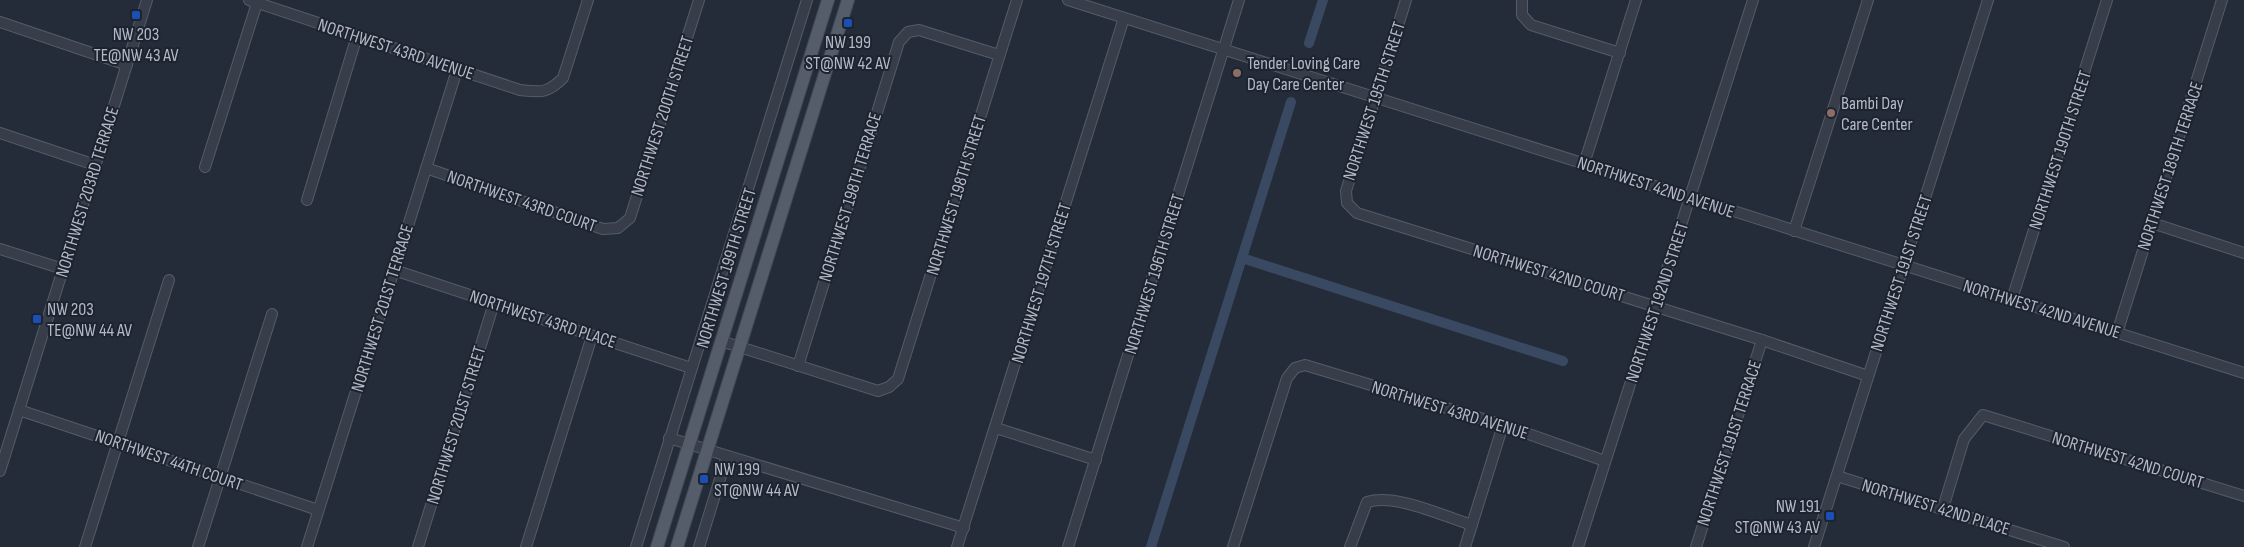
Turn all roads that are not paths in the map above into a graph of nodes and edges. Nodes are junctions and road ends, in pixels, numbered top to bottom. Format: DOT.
graph roads {
  1 [pos="147,0"];
  2 [pos="588,0"];
  3 [pos="699,0"];
  4 [pos="807,0"];
  5 [pos="828,0"];
  6 [pos="848,0"];
  7 [pos="1017,0"];
  8 [pos="1068,0"];
  9 [pos="1239,0"];
  10 [pos="1406,0"];
  11 [pos="1522,0"];
  12 [pos="1636,0"];
  13 [pos="1753,0"];
  14 [pos="1868,0"];
  15 [pos="1988,0"];
  16 [pos="2107,0"];
  17 [pos="2222,0"];
  18 [pos="253,1"];
  19 [pos="1124,18"];
  20 [pos="0,22"];
  21 [pos="358,36"];
  22 [pos="1224,51"];
  23 [pos="1620,53"];
  24 [pos="999,55"];
  25 [pos="127,65"];
  26 [pos="457,70"];
  27 [pos="1376,97"];
  28 [pos="0,133"];
  29 [pos="1584,164"];
  30 [pos="96,165"];
  31 [pos="205,167"];
  32 [pos="426,168"];
  33 [pos="1690,198"];
  34 [pos="307,200"];
  35 [pos="1347,203"];
  36 [pos="2152,223"];
  37 [pos="618,228"];
  38 [pos="1794,231"];
  39 [pos="0,249"];
  40 [pos="2244,253"];
  41 [pos="1903,266"];
  42 [pos="63,269"];
  43 [pos="394,270"];
  44 [pos="169,280"];
  45 [pos="2012,300"];
  46 [pos="494,303"];
  47 [pos="1656,307"];
  48 [pos="272,314"];
  49 [pos="2117,333"];
  50 [pos="592,336"];
  51 [pos="1762,340"];
  52 [pos="721,341"];
  53 [pos="739,347"];
  54 [pos="798,366"];
  55 [pos="691,368"];
  56 [pos="2244,373"];
  57 [pos="1868,376"];
  58 [pos="19,410"];
  59 [pos="1503,426"];
  60 [pos="996,428"];
  61 [pos="670,438"];
  62 [pos="117,443"];
  63 [pos="689,444"];
  64 [pos="707,449"];
  65 [pos="727,456"];
  66 [pos="1096,460"];
  67 [pos="1605,461"];
  68 [pos="0,470"];
  69 [pos="1837,476"];
  70 [pos="220,478"];
  71 [pos="2244,496"];
  72 [pos="1943,508"];
  73 [pos="318,510"];
  74 [pos="1472,525"];
  75 [pos="964,528"];
  76 [pos="85,547"];
  77 [pos="198,547"];
  78 [pos="307,547"];
  79 [pos="418,547"];
  80 [pos="526,547"];
  81 [pos="636,547"];
  82 [pos="657,547"];
  83 [pos="677,547"];
  84 [pos="699,547"];
  85 [pos="957,547"];
  86 [pos="1068,547"];
  87 [pos="1233,547"];
  88 [pos="1350,547"];
  89 [pos="1465,547"];
  90 [pos="1578,547"];
  91 [pos="1696,547"];
  92 [pos="1814,547"];
  93 [pos="2064,547"];
  1 -- 25 [label="street, NORTHWEST 203RD TERRACE"];
  2 -- 26 [label="street, NORTHWEST 43RD AVENUE"];
  3 -- 37 [label="street, NORTHWEST 200TH STREET"];
  4 -- 55 [label="street"];
  5 -- 52 [label="main road, NORTHWEST 199TH STREET"];
  6 -- 53 [label="main road, NORTHWEST 199TH STREET"];
  7 -- 24 [label="street, NORTHWEST 198TH STREET"];
  8 -- 19 [label="street, NORTHWEST 42ND AVENUE"];
  9 -- 22 [label="street, NORTHWEST 196TH STREET"];
  10 -- 27 [label="street, NORTHWEST 195TH STREET"];
  11 -- 23 [label="street"];
  12 -- 23 [label="street"];
  13 -- 33 [label="street, NORTHWEST 192ND STREET"];
  14 -- 38 [label="street"];
  15 -- 41 [label="street, NORTHWEST 191ST STREET"];
  16 -- 45 [label="street, NORTHWEST 190TH STREET"];
  17 -- 36 [label="street, NORTHWEST 189TH TERRACE"];
  18 -- 21 [label="street, NORTHWEST 43RD AVENUE"];
  18 -- 31 [label="street"];
  19 -- 22 [label="street, NORTHWEST 42ND AVENUE"];
  19 -- 60 [label="street, NORTHWEST 197TH STREET"];
  20 -- 25 [label="street"];
  21 -- 26 [label="street, NORTHWEST 43RD AVENUE"];
  21 -- 34 [label="street"];
  22 -- 27 [label="street, NORTHWEST 42ND AVENUE"];
  22 -- 66 [label="street, NORTHWEST 196TH STREET"];
  23 -- 29 [label="street"];
  24 -- 54 [label="street, NORTHWEST 198TH STREET"];
  24 -- 54 [label="street, NORTHWEST 198TH TERRACE"];
  25 -- 30 [label="street, NORTHWEST 203RD TERRACE"];
  26 -- 32 [label="street, NORTHWEST 201ST TERRACE"];
  27 -- 29 [label="street, NORTHWEST 42ND AVENUE"];
  27 -- 35 [label="street, NORTHWEST 195TH STREET"];
  28 -- 30 [label="street"];
  29 -- 33 [label="street, NORTHWEST 42ND AVENUE"];
  30 -- 42 [label="street, NORTHWEST 203RD TERRACE"];
  32 -- 37 [label="street, NORTHWEST 43RD COURT"];
  32 -- 43 [label="street, NORTHWEST 201ST TERRACE"];
  33 -- 38 [label="street, NORTHWEST 42ND AVENUE"];
  33 -- 47 [label="street, NORTHWEST 192ND STREET"];
  35 -- 47 [label="street, NORTHWEST 42ND COURT"];
  36 -- 40 [label="street"];
  36 -- 49 [label="street, NORTHWEST 189TH TERRACE"];
  38 -- 41 [label="street, NORTHWEST 42ND AVENUE"];
  39 -- 42 [label="street"];
  41 -- 45 [label="street, NORTHWEST 42ND AVENUE"];
  41 -- 57 [label="street, NORTHWEST 191ST STREET"];
  42 -- 58 [label="street, NORTHWEST 203RD TERRACE"];
  43 -- 46 [label="street, NORTHWEST 43RD PLACE"];
  43 -- 73 [label="street, NORTHWEST 201ST TERRACE"];
  44 -- 62 [label="street"];
  45 -- 49 [label="street, NORTHWEST 42ND AVENUE"];
  46 -- 50 [label="street, NORTHWEST 43RD PLACE"];
  46 -- 79 [label="street, NORTHWEST 201ST STREET"];
  47 -- 51 [label="street, NORTHWEST 42ND COURT"];
  47 -- 67 [label="street, NORTHWEST 192ND STREET"];
  48 -- 70 [label="street"];
  49 -- 56 [label="street, NORTHWEST 42ND AVENUE"];
  50 -- 55 [label="street, NORTHWEST 43RD PLACE"];
  50 -- 80 [label="street"];
  51 -- 57 [label="street, NORTHWEST 42ND COURT"];
  51 -- 91 [label="street, NORTHWEST 191ST TERRACE"];
  52 -- 53 [label="street"];
  52 -- 63 [label="main road, NORTHWEST 199TH STREET"];
  53 -- 54 [label="street"];
  53 -- 64 [label="main road, NORTHWEST 199TH STREET"];
  55 -- 61 [label="street"];
  57 -- 69 [label="street, NORTHWEST 191ST STREET"];
  58 -- 62 [label="street, NORTHWEST 44TH COURT"];
  58 -- 68 [label="street, NORTHWEST 203RD TERRACE"];
  59 -- 67 [label="street, NORTHWEST 43RD AVENUE"];
  59 -- 74 [label="street"];
  59 -- 87 [label="street, NORTHWEST 43RD AVENUE"];
  60 -- 66 [label="street"];
  60 -- 75 [label="street, NORTHWEST 197TH STREET"];
  61 -- 63 [label="street"];
  61 -- 81 [label="street"];
  62 -- 70 [label="street, NORTHWEST 44TH COURT"];
  62 -- 76 [label="street"];
  63 -- 64 [label="street"];
  63 -- 82 [label="main road, NORTHWEST 199TH STREET"];
  64 -- 65 [label="street"];
  64 -- 83 [label="main road, NORTHWEST 199TH STREET"];
  65 -- 75 [label="street"];
  65 -- 84 [label="street"];
  66 -- 86 [label="street, NORTHWEST 196TH STREET"];
  67 -- 90 [label="street, NORTHWEST 192ND STREET"];
  69 -- 72 [label="street, NORTHWEST 42ND PLACE"];
  69 -- 92 [label="street, NORTHWEST 191ST STREET"];
  70 -- 73 [label="street, NORTHWEST 44TH COURT"];
  70 -- 77 [label="street"];
  71 -- 72 [label="street, NORTHWEST 42ND COURT"];
  72 -- 93 [label="street, NORTHWEST 42ND PLACE"];
  73 -- 78 [label="street, NORTHWEST 201ST TERRACE"];
  74 -- 88 [label="street"];
  74 -- 89 [label="street"];
  75 -- 85 [label="street, NORTHWEST 197TH STREET"];
}
